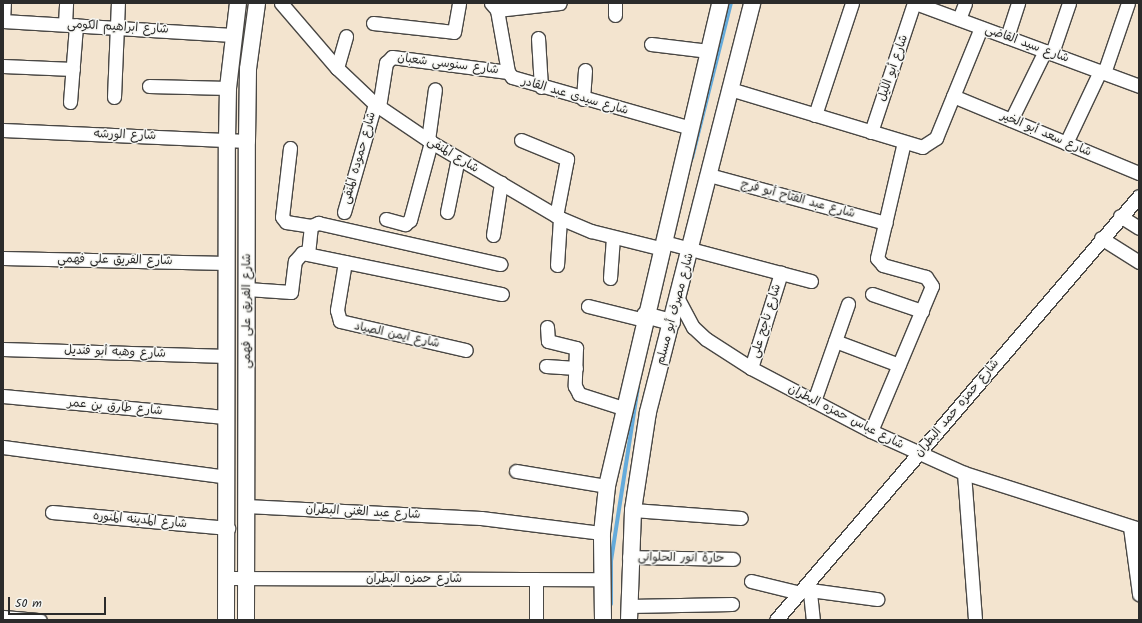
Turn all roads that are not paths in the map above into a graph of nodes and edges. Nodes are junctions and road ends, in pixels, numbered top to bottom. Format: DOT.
graph roads {
  1 [pos="4,3"];
  2 [pos="66,3"];
  3 [pos="118,3"];
  4 [pos="238,3"];
  5 [pos="257,3"];
  6 [pos="281,3"];
  7 [pos="459,3"];
  8 [pos="560,3"];
  9 [pos="752,3"];
  10 [pos="852,3"];
  11 [pos="914,3"];
  12 [pos="965,3"];
  13 [pos="1018,3"];
  14 [pos="1069,3"];
  15 [pos="1128,3"];
  16 [pos="539,4"];
  17 [pos="494,6"];
  18 [pos="716,7"];
  19 [pos="959,19"];
  20 [pos="3,21"];
  21 [pos="373,24"];
  22 [pos="71,25"];
  23 [pos="117,26"];
  24 [pos="982,28"];
  25 [pos="233,35"];
  26 [pos="346,36"];
  27 [pos="1007,37"];
  28 [pos="538,38"];
  29 [pos="651,44"];
  30 [pos="709,51"];
  31 [pos="1048,52"];
  32 [pos="3,66"];
  33 [pos="337,68"];
  34 [pos="73,69"];
  35 [pos="585,70"];
  36 [pos="508,72"];
  37 [pos="1102,72"];
  38 [pos="149,86"];
  39 [pos="1139,86"];
  40 [pos="541,87"];
  41 [pos="228,88"];
  42 [pos="435,88"];
  43 [pos="730,89"];
  44 [pos="953,96"];
  45 [pos="114,97"];
  46 [pos="583,99"];
  47 [pos="70,102"];
  48 [pos="377,106"];
  49 [pos="815,115"];
  50 [pos="1011,120"];
  51 [pos="691,128"];
  52 [pos="3,130"];
  53 [pos="871,132"];
  54 [pos="227,140"];
  55 [pos="521,140"];
  56 [pos="247,141"];
  57 [pos="430,141"];
  58 [pos="904,142"];
  59 [pos="1066,143"];
  60 [pos="290,148"];
  61 [pos="458,158"];
  62 [pos="1139,173"];
  63 [pos="709,175"];
  64 [pos="501,183"];
  65 [pos="1139,196"];
  66 [pos="344,212"];
  67 [pos="447,212"];
  68 [pos="1120,216"];
  69 [pos="558,217"];
  70 [pos="386,218"];
  71 [pos="886,223"];
  72 [pos="311,226"];
  73 [pos="1139,228"];
  74 [pos="493,235"];
  75 [pos="612,238"];
  76 [pos="1100,238"];
  77 [pos="663,246"];
  78 [pos="691,248"];
  79 [pos="308,254"];
  80 [pos="3,258"];
  81 [pos="344,262"];
  82 [pos="1139,262"];
  83 [pos="227,263"];
  84 [pos="500,264"];
  85 [pos="557,265"];
  86 [pos="781,273"];
  87 [pos="610,278"];
  88 [pos="811,281"];
  89 [pos="227,290"];
  90 [pos="247,290"];
  91 [pos="502,294"];
  92 [pos="872,294"];
  93 [pos="678,299"];
  94 [pos="848,304"];
  95 [pos="588,306"];
  96 [pos="922,311"];
  97 [pos="644,317"];
  98 [pos="672,322"];
  99 [pos="547,327"];
  100 [pos="835,341"];
  101 [pos="3,349"];
  102 [pos="466,350"];
  103 [pos="227,356"];
  104 [pos="899,365"];
  105 [pos="546,366"];
  106 [pos="576,368"];
  107 [pos="751,368"];
  108 [pos="3,396"];
  109 [pos="814,402"];
  110 [pos="623,408"];
  111 [pos="227,417"];
  112 [pos="871,431"];
  113 [pos="3,447"];
  114 [pos="919,453"];
  115 [pos="516,472"];
  116 [pos="964,473"];
  117 [pos="227,477"];
  118 [pos="607,486"];
  119 [pos="246,506"];
  120 [pos="633,510"];
  121 [pos="52,512"];
  122 [pos="741,518"];
  123 [pos="228,528"];
  124 [pos="1135,528"];
  125 [pos="602,533"];
  126 [pos="629,557"];
  127 [pos="733,559"];
  128 [pos="226,578"];
  129 [pos="246,578"];
  130 [pos="536,579"];
  131 [pos="601,579"];
  132 [pos="750,581"];
  133 [pos="806,589"];
  134 [pos="1139,594"];
  135 [pos="877,599"];
  136 [pos="732,604"];
  137 [pos="629,613"];
  138 [pos="3,617"];
  139 [pos="40,620"];
  140 [pos="226,620"];
  141 [pos="246,620"];
  142 [pos="536,620"];
  143 [pos="603,620"];
  144 [pos="776,620"];
  145 [pos="813,620"];
  146 [pos="975,620"];
  1 -- 20 [label="street"];
  2 -- 22 [label="street"];
  3 -- 23 [label="street"];
  4 -- 25 [label="street, شارع الفريق على فهمى"];
  5 -- 56 [label="street, شارع الفريق على فهمى"];
  6 -- 33 [label="street, شارع المنفى"];
  7 -- 21 [label="street"];
  8 -- 16 [label="street"];
  9 -- 43 [label="street, شارع مصرف أبو مسلم"];
  10 -- 49 [label="street"];
  11 -- 19 [label="street, شارع سيد القاضى"];
  11 -- 53 [label="street, شارع أبو الليل"];
  12 -- 19 [label="street"];
  13 -- 27 [label="street"];
  14 -- 31 [label="street"];
  15 -- 37 [label="street"];
  16 -- 17 [label="street"];
  17 -- 36 [label="street, شارع سيدى عبد القادر"];
  18 -- 30 [label="street"];
  19 -- 24 [label="street, شارع سيد القاضى"];
  20 -- 22 [label="street, شارع ابراهيم الكومى"];
  22 -- 23 [label="street, شارع ابراهيم الكومى"];
  22 -- 34 [label="street"];
  23 -- 25 [label="street, شارع ابراهيم الكومى"];
  23 -- 45 [label="street"];
  24 -- 27 [label="street, شارع سيد القاضى"];
  24 -- 44 [label="street"];
  25 -- 41 [label="street, شارع الفريق على فهمى"];
  26 -- 33 [label="street"];
  27 -- 31 [label="street, شارع سيد القاضى"];
  28 -- 40 [label="street"];
  29 -- 30 [label="street"];
  30 -- 51 [label="street"];
  31 -- 37 [label="street, شارع سيد القاضى"];
  31 -- 50 [label="street"];
  32 -- 34 [label="street"];
  33 -- 48 [label="street, شارع المنفى"];
  34 -- 47 [label="street"];
  35 -- 46 [label="street"];
  36 -- 40 [label="street, شارع سيدى عبد القادر"];
  36 -- 48 [label="street, شارع سنوسى شعبان"];
  37 -- 39 [label="street, شارع سيد القاضى"];
  37 -- 59 [label="street"];
  38 -- 41 [label="street"];
  40 -- 46 [label="street, شارع سيدى عبد القادر"];
  41 -- 54 [label="street, شارع الفريق على فهمى"];
  42 -- 57 [label="street"];
  43 -- 49 [label="street"];
  43 -- 63 [label="street, شارع مصرف أبو مسلم"];
  44 -- 50 [label="street, شارع سعد أبو الخير"];
  44 -- 58 [label="street"];
  46 -- 51 [label="street, شارع سيدى عبد القادر"];
  48 -- 57 [label="street, شارع المنفى"];
  48 -- 66 [label="street, شارع حموده المنفى"];
  49 -- 53 [label="street"];
  50 -- 59 [label="street, شارع سعد أبو الخير"];
  51 -- 77 [label="street"];
  52 -- 54 [label="street, شارع الورشه"];
  53 -- 58 [label="street"];
  54 -- 56 [label="street, شارع الورشه"];
  54 -- 83 [label="street, شارع الفريق على فهمى"];
  55 -- 69 [label="street"];
  56 -- 90 [label="street, شارع الفريق على فهمى"];
  57 -- 61 [label="street, شارع المنفى"];
  57 -- 70 [label="street"];
  58 -- 71 [label="street"];
  59 -- 62 [label="street, شارع سعد أبو الخير"];
  60 -- 72 [label="street"];
  61 -- 64 [label="street, شارع المنفى"];
  61 -- 67 [label="street"];
  63 -- 71 [label="street, شارع عبد الفتاح أبو فرج"];
  63 -- 78 [label="street, شارع مصرف أبو مسلم"];
  64 -- 69 [label="street, شارع المنفى"];
  64 -- 74 [label="street"];
  65 -- 68 [label="street, شارع حمزه حمد البطران"];
  68 -- 73 [label="street"];
  68 -- 76 [label="street, شارع حمزه حمد البطران"];
  69 -- 75 [label="street, شارع المنفى"];
  69 -- 85 [label="street"];
  71 -- 96 [label="street"];
  72 -- 79 [label="street"];
  72 -- 84 [label="street"];
  75 -- 77 [label="street, شارع المنفى"];
  75 -- 87 [label="street"];
  76 -- 82 [label="street"];
  76 -- 114 [label="street, شارع حمزه حمد البطران"];
  77 -- 78 [label="street, شارع المنفى"];
  77 -- 97 [label="street"];
  78 -- 86 [label="street, شارع المنفى"];
  78 -- 93 [label="street, شارع مصرف أبو مسلم"];
  79 -- 81 [label="street"];
  79 -- 90 [label="street"];
  80 -- 83 [label="street, شارع الفريق على فهمي"];
  81 -- 91 [label="street"];
  81 -- 102 [label="street, شارع ايمن الصياد"];
  83 -- 89 [label="street, شارع الفريق على فهمى"];
  86 -- 88 [label="street, شارع المنفى"];
  86 -- 107 [label="street, شارع ناجح على"];
  89 -- 90 [label="street"];
  89 -- 103 [label="street, شارع الفريق على فهمى"];
  90 -- 119 [label="street, شارع الفريق على فهمى"];
  92 -- 96 [label="street"];
  93 -- 98 [label="street, شارع مصرف أبو مسلم"];
  93 -- 107 [label="street, شارع عباس حمزه البطران"];
  94 -- 100 [label="street"];
  95 -- 97 [label="street"];
  96 -- 104 [label="street"];
  97 -- 98 [label="street"];
  97 -- 110 [label="street"];
  98 -- 120 [label="street, شارع مصرف أبو مسلم"];
  99 -- 106 [label="street"];
  100 -- 104 [label="street"];
  100 -- 109 [label="street"];
  101 -- 103 [label="street, شارع وهبه أبو قنديل"];
  103 -- 111 [label="street, شارع الفريق على فهمى"];
  104 -- 112 [label="street"];
  105 -- 106 [label="street"];
  106 -- 110 [label="street"];
  107 -- 109 [label="street, شارع عباس حمزه البطران"];
  108 -- 111 [label="street, شارع طارق بن عمر"];
  109 -- 112 [label="street, شارع عباس حمزه البطران"];
  110 -- 118 [label="street"];
  111 -- 117 [label="street, شارع الفريق على فهمى"];
  112 -- 114 [label="street, شارع عباس حمزه البطران"];
  113 -- 117 [label="street"];
  114 -- 116 [label="street, شارع عباس حمزه البطران"];
  114 -- 133 [label="street, شارع حمزه حمد البطران"];
  115 -- 118 [label="street"];
  116 -- 124 [label="street, شارع عباس حمزه البطران"];
  116 -- 146 [label="street"];
  117 -- 123 [label="street, شارع الفريق على فهمى"];
  118 -- 125 [label="street"];
  119 -- 125 [label="street, شارع عبد الغنى البطران"];
  119 -- 129 [label="street, شارع الفريق على فهمى"];
  120 -- 122 [label="street"];
  120 -- 126 [label="street, شارع مصرف أبو مسلم"];
  121 -- 123 [label="street, شارع المدينه المنوره"];
  123 -- 128 [label="street, شارع الفريق على فهمى"];
  124 -- 134 [label="street, شارع عباس حمزه البطران"];
  125 -- 131 [label="street"];
  126 -- 127 [label="street, حارة انور الحلوانى"];
  126 -- 137 [label="street, شارع مصرف أبو مسلم"];
  128 -- 129 [label="street, شارع حمزه البطران"];
  128 -- 140 [label="street, شارع الفريق على فهمى"];
  129 -- 130 [label="street, شارع حمزه البطران"];
  129 -- 141 [label="street, شارع الفريق على فهمى"];
  130 -- 131 [label="street, شارع حمزه البطران"];
  130 -- 142 [label="street"];
  131 -- 143 [label="street"];
  132 -- 133 [label="street"];
  133 -- 135 [label="street"];
  133 -- 144 [label="street, شارع حمزه حمد البطران"];
  133 -- 145 [label="street"];
  136 -- 137 [label="street"];
  138 -- 139 [label="street"];
}
